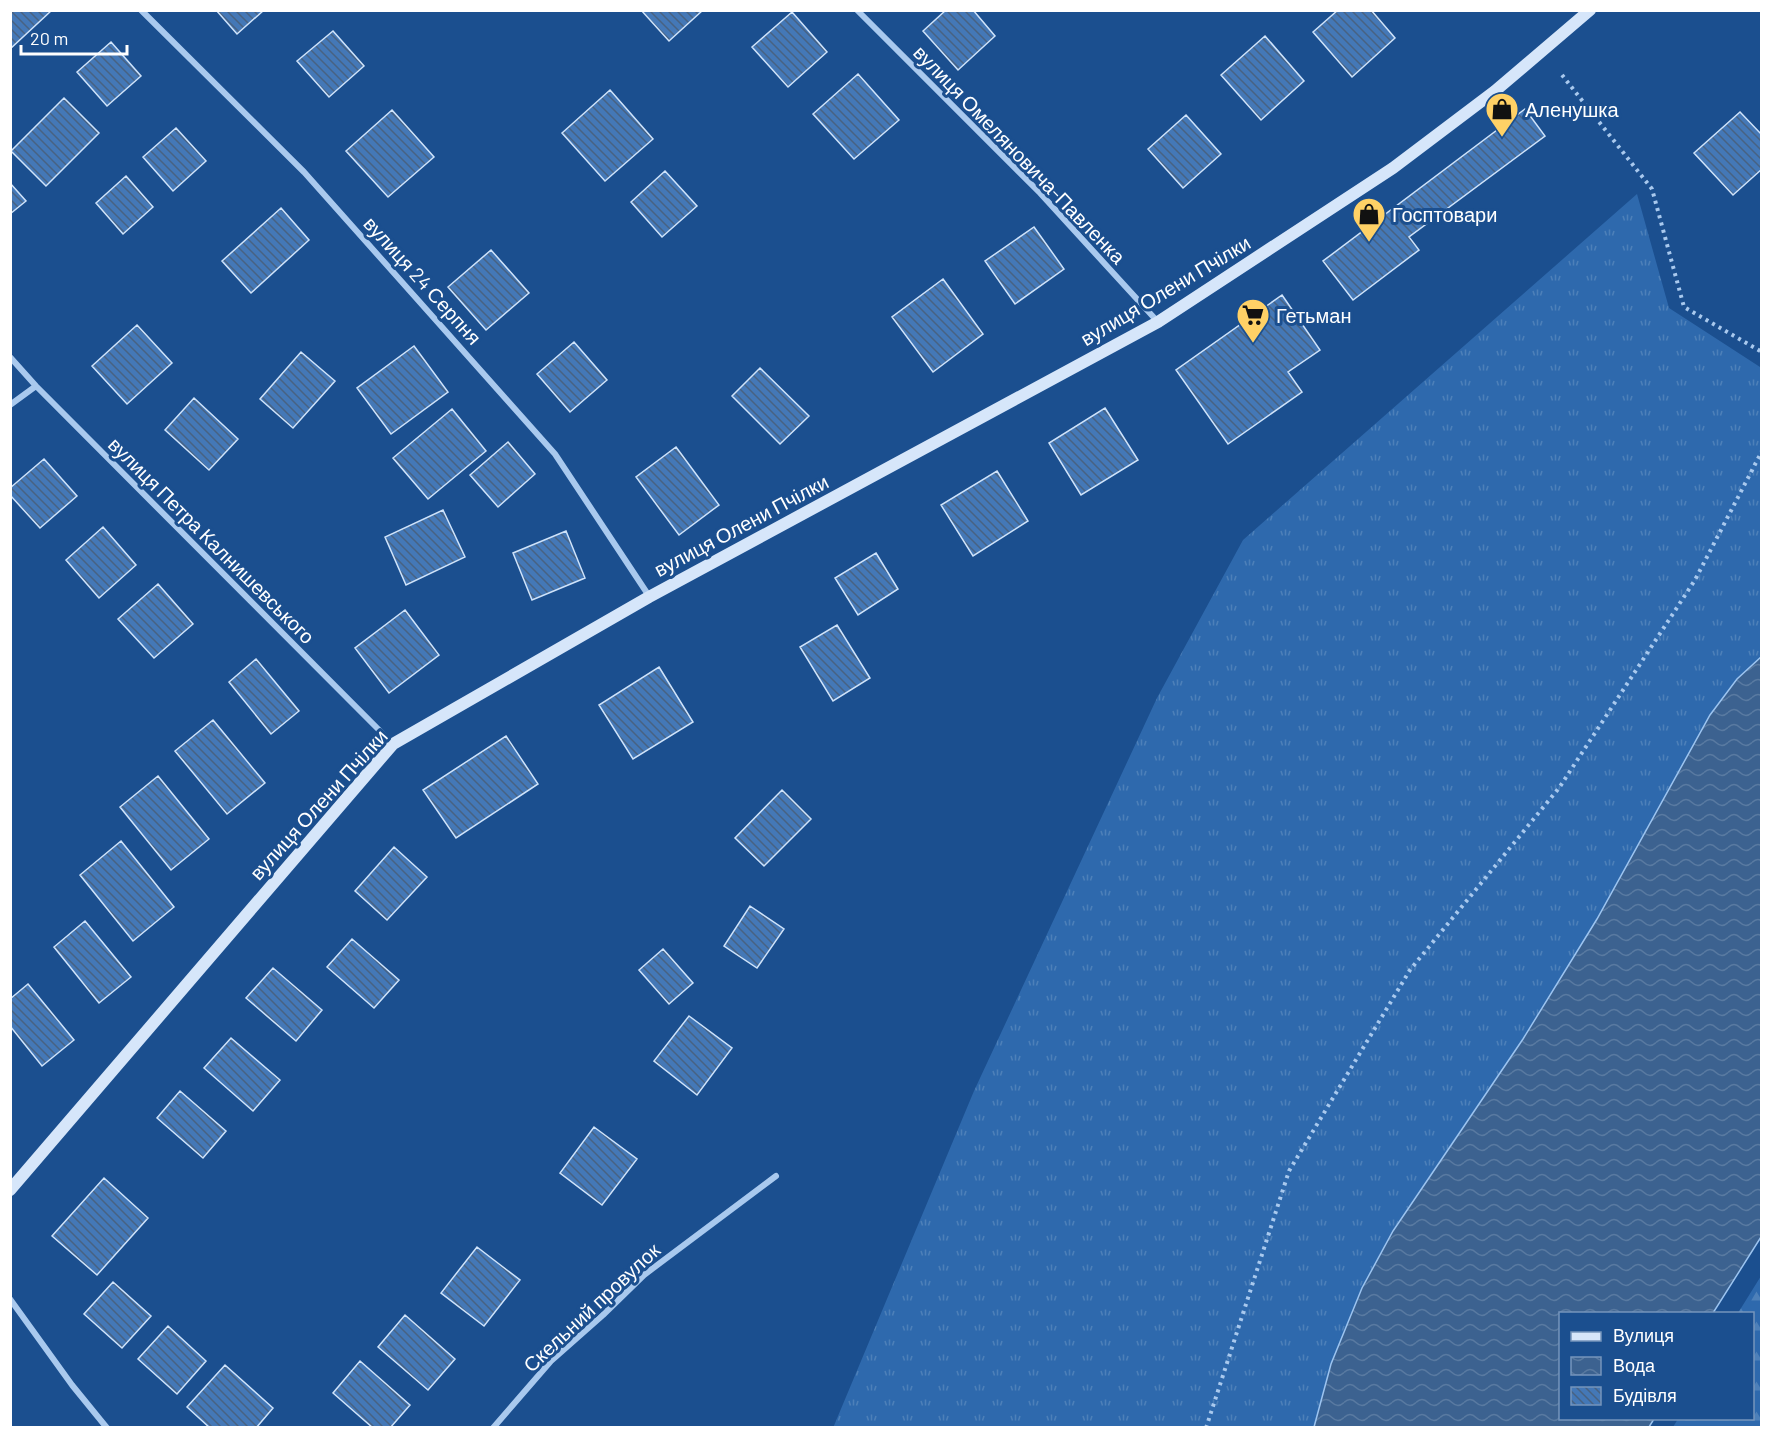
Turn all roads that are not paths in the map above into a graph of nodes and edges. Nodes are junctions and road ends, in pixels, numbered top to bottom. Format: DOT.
graph roads {
  1 [pos="141,10"];
  2 [pos="857,10"];
  3 [pos="1590,10"];
  4 [pos="1158,322"];
  5 [pos="10,357"];
  6 [pos="36,386"];
  7 [pos="10,405"];
  8 [pos="650,597"];
  9 [pos="393,744"];
  10 [pos="776,1176"];
  11 [pos="10,1190"];
  12 [pos="10,1299"];
  13 [pos="107,1428"];
  14 [pos="493,1428"];
  1 -- 8 [label="street, вулиця 24 Серпня"];
  2 -- 4 [label="street, вулиця Омеляновича-Павленка"];
  3 -- 4 [label="street, вулиця Олени Пчілки"];
  4 -- 8 [label="street, вулиця Олени Пчілки"];
  5 -- 6 [label="street, вулиця Петра Калнишевського"];
  6 -- 7 [label="street"];
  6 -- 9 [label="street, вулиця Петра Калнишевського"];
  8 -- 9 [label="street, вулиця Олени Пчілки"];
  9 -- 11 [label="street, вулиця Олени Пчілки"];
  10 -- 14 [label="street, Скельний провулок"];
  12 -- 13 [label="street"];
}
